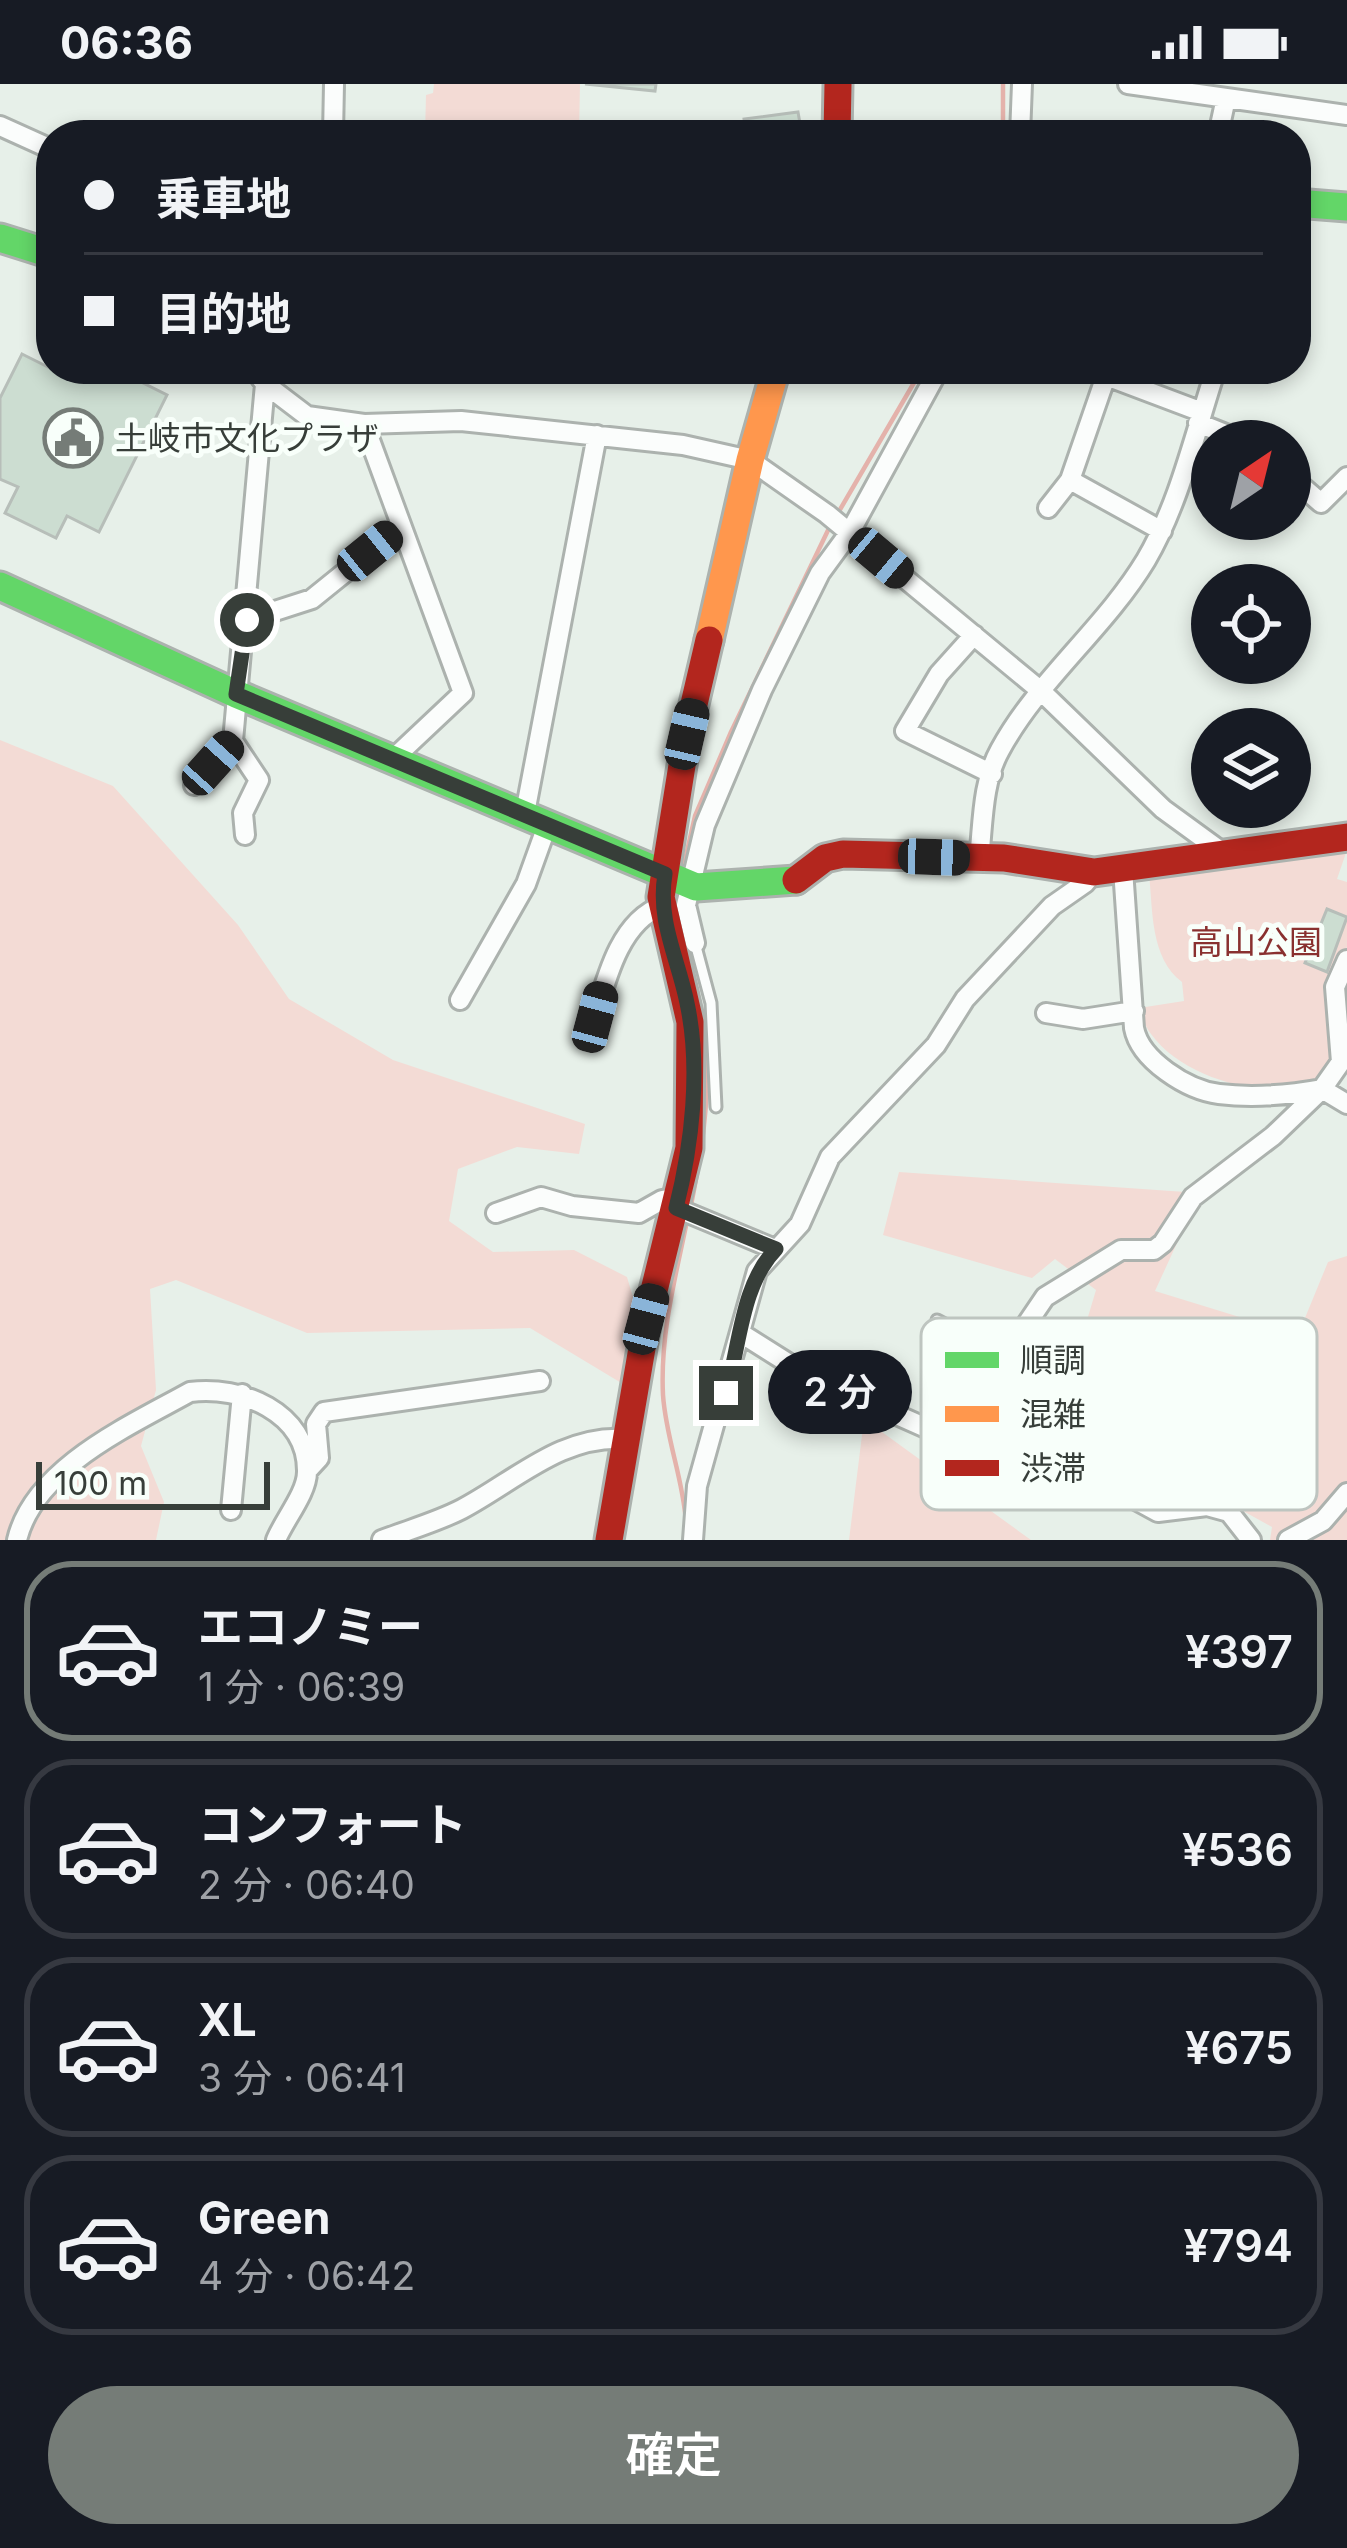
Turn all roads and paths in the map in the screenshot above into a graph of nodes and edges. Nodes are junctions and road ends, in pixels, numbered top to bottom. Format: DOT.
graph roads {
  1 [pos="334,84"];
  2 [pos="838,84"];
  3 [pos="1022,84"];
  4 [pos="1128,84"];
  5 [pos="1226,98"];
  6 [pos="1347,115"];
  7 [pos="333,120"];
  8 [pos="837,120"];
  9 [pos="1021,120"];
  10 [pos="1221,120"];
  11 [pos="0,127"];
  12 [pos="36,143"];
  13 [pos="1311,203"];
  14 [pos="1347,207"];
  15 [pos="0,238"];
  16 [pos="36,249"];
  17 [pos="260,384"];
  18 [pos="269,384"];
  19 [pos="772,384"];
  20 [pos="929,384"];
  21 [pos="1094,384"];
  22 [pos="1124,384"];
  23 [pos="1211,384"];
  24 [pos="1200,418"];
  25 [pos="1204,420"];
  26 [pos="364,424"];
  27 [pos="597,435"];
  28 [pos="750,460"];
  29 [pos="1347,477"];
  30 [pos="1070,480"];
  31 [pos="1311,494"];
  32 [pos="1048,508"];
  33 [pos="840,524"];
  34 [pos="400,528"];
  35 [pos="1162,530"];
  36 [pos="0,586"];
  37 [pos="247,620"];
  38 [pos="974,635"];
  39 [pos="1041,691"];
  40 [pos="236,694"];
  41 [pos="233,741"];
  42 [pos="394,758"];
  43 [pos="992,774"];
  44 [pos="194,785"];
  45 [pos="536,818"];
  46 [pos="245,835"];
  47 [pos="1347,837"];
  48 [pos="1222,852"];
  49 [pos="979,859"];
  50 [pos="1123,868"];
  51 [pos="1094,872"];
  52 [pos="679,880"];
  53 [pos="662,906"];
  54 [pos="695,944"];
  55 [pos="1347,960"];
  56 [pos="460,1000"];
  57 [pos="699,1002"];
  58 [pos="1134,1011"];
  59 [pos="1046,1013"];
  60 [pos="595,1017"];
  61 [pos="1322,1089"];
  62 [pos="1347,1104"];
  63 [pos="716,1108"];
  64 [pos="683,1208"];
  65 [pos="496,1213"];
  66 [pos="776,1249"];
  67 [pos="1031,1318"];
  68 [pos="742,1334"];
  69 [pos="540,1382"];
  70 [pos="242,1394"];
  71 [pos="921,1426"];
  72 [pos="626,1439"];
  73 [pos="308,1471"];
  74 [pos="1347,1493"];
  75 [pos="231,1510"];
  76 [pos="1154,1510"];
  77 [pos="1187,1510"];
  78 [pos="1221,1510"];
  79 [pos="16,1540"];
  80 [pos="276,1540"];
  81 [pos="382,1540"];
  82 [pos="609,1540"];
  83 [pos="693,1540"];
  84 [pos="1251,1540"];
  85 [pos="1288,1540"];
  1 -- 7 [label="street"];
  2 -- 8 [label="street"];
  3 -- 9 [label="street"];
  4 -- 5 [label="street"];
  5 -- 6 [label="street"];
  5 -- 10 [label="street"];
  11 -- 12 [label="street"];
  13 -- 14 [label="street"];
  15 -- 16 [label="street"];
  17 -- 37 [label="street"];
  18 -- 26 [label="street"];
  19 -- 28 [label="street"];
  20 -- 33 [label="street"];
  21 -- 30 [label="street"];
  22 -- 24 [label="street"];
  23 -- 24 [label="street"];
  24 -- 25 [label="street"];
  24 -- 35 [label="street"];
  26 -- 27 [label="street"];
  26 -- 34 [label="street"];
  27 -- 28 [label="street"];
  27 -- 45 [label="street"];
  28 -- 33 [label="street"];
  28 -- 52 [label="street"];
  29 -- 31 [label="street"];
  30 -- 32 [label="street"];
  30 -- 35 [label="street"];
  33 -- 38 [label="street"];
  33 -- 52 [label="street"];
  34 -- 37 [label="street"];
  34 -- 42 [label="street"];
  35 -- 39 [label="street"];
  36 -- 40 [label="street"];
  37 -- 40 [label="street"];
  38 -- 39 [label="street"];
  38 -- 43 [label="street"];
  39 -- 43 [label="street"];
  39 -- 48 [label="street"];
  40 -- 41 [label="street"];
  40 -- 42 [label="street"];
  41 -- 44 [label="street"];
  41 -- 46 [label="street"];
  42 -- 45 [label="street"];
  43 -- 49 [label="street"];
  45 -- 52 [label="street"];
  45 -- 56 [label="street"];
  47 -- 48 [label="street"];
  48 -- 50 [label="street"];
  49 -- 51 [label="street"];
  49 -- 52 [label="street"];
  50 -- 51 [label="street"];
  50 -- 58 [label="street"];
  51 -- 66 [label="street"];
  52 -- 53 [label="street"];
  52 -- 54 [label="street"];
  53 -- 57 [label="street"];
  53 -- 60 [label="street"];
  54 -- 57 [label="lane"];
  55 -- 61 [label="street"];
  57 -- 63 [label="lane"];
  57 -- 64 [label="street"];
  58 -- 59 [label="street"];
  58 -- 61 [label="street"];
  61 -- 62 [label="street"];
  61 -- 67 [label="street"];
  64 -- 65 [label="street"];
  64 -- 66 [label="street"];
  64 -- 72 [label="street"];
  66 -- 68 [label="street"];
  68 -- 71 [label="street"];
  68 -- 83 [label="street"];
  69 -- 73 [label="street"];
  70 -- 73 [label="street"];
  70 -- 75 [label="street"];
  70 -- 79 [label="street"];
  72 -- 81 [label="street"];
  72 -- 82 [label="street"];
  73 -- 80 [label="street"];
  74 -- 85 [label="street"];
  76 -- 77 [label="street"];
  78 -- 84 [label="street"];
}
